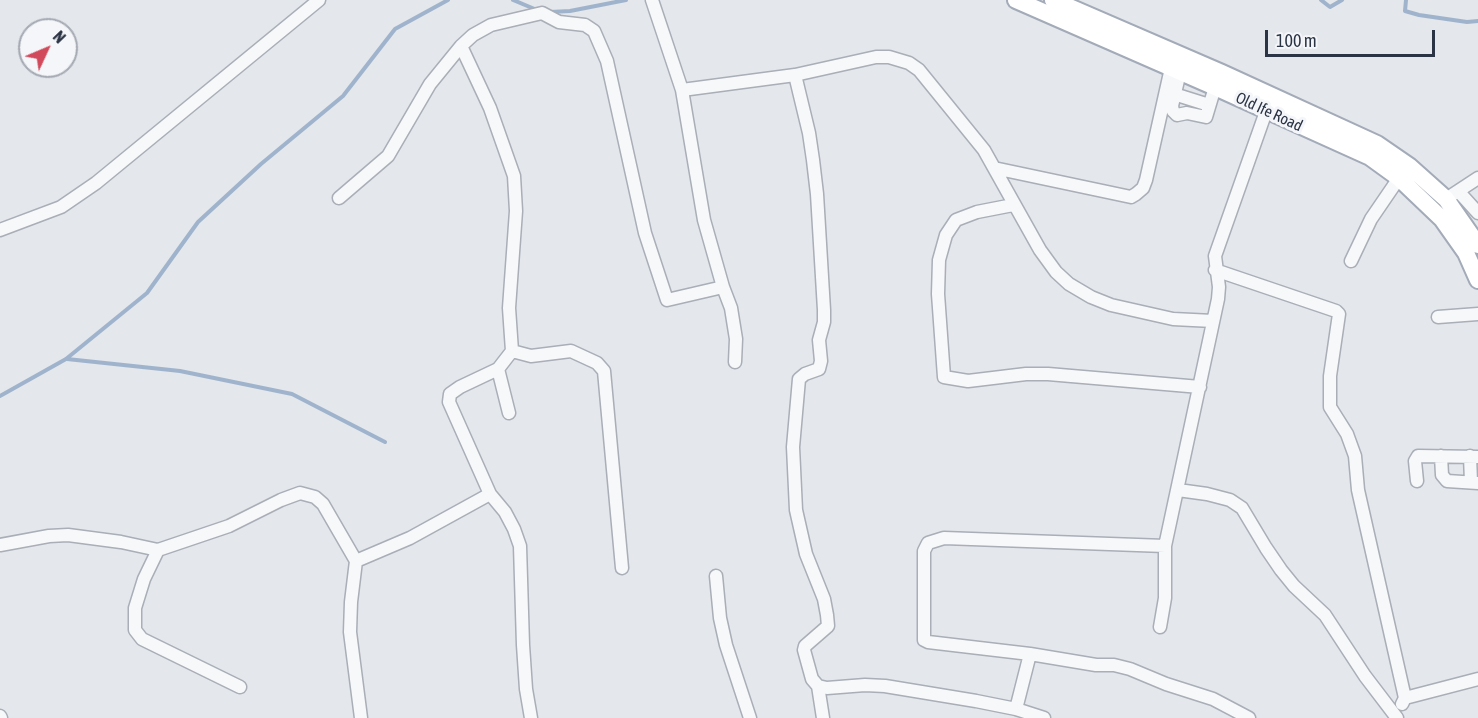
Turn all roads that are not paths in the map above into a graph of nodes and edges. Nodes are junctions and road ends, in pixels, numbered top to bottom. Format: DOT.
graph roads {
  1 [pos="319,0"];
  2 [pos="546,0"];
  3 [pos="652,0"];
  4 [pos="1016,0"];
  5 [pos="1053,0"];
  6 [pos="542,13"];
  7 [pos="461,46"];
  8 [pos="1175,70"];
  9 [pos="795,75"];
  10 [pos="1215,87"];
  11 [pos="682,90"];
  12 [pos="1174,94"];
  13 [pos="1269,103"];
  14 [pos="1209,105"];
  15 [pos="994,168"];
  16 [pos="1400,178"];
  17 [pos="1478,178"];
  18 [pos="1452,196"];
  19 [pos="339,198"];
  20 [pos="1013,205"];
  21 [pos="1474,220"];
  22 [pos="0,230"];
  23 [pos="1478,245"];
  24 [pos="1351,261"];
  25 [pos="1215,270"];
  26 [pos="1478,280"];
  27 [pos="723,287"];
  28 [pos="1478,314"];
  29 [pos="1438,317"];
  30 [pos="1213,321"];
  31 [pos="512,351"];
  32 [pos="735,362"];
  33 [pos="498,369"];
  34 [pos="1200,387"];
  35 [pos="509,413"];
  36 [pos="1441,456"];
  37 [pos="1474,456"];
  38 [pos="1417,481"];
  39 [pos="1474,482"];
  40 [pos="1178,490"];
  41 [pos="490,494"];
  42 [pos="0,545"];
  43 [pos="1165,546"];
  44 [pos="158,550"];
  45 [pos="356,561"];
  46 [pos="622,568"];
  47 [pos="716,576"];
  48 [pos="1160,627"];
  49 [pos="1030,654"];
  50 [pos="1478,679"];
  51 [pos="818,686"];
  52 [pos="240,687"];
  53 [pos="1405,698"];
  54 [pos="1016,709"];
  55 [pos="1396,717"];
  56 [pos="361,718"];
  57 [pos="531,718"];
  58 [pos="750,718"];
  59 [pos="823,718"];
  60 [pos="1044,718"];
  61 [pos="1248,718"];
  1 -- 22 [label="street"];
  2 -- 6 [label="street"];
  3 -- 11 [label="street"];
  4 -- 8 [label="main road, Old Ife Road"];
  5 -- 13 [label="main road, Old Ife Road"];
  6 -- 7 [label="street"];
  6 -- 27 [label="street"];
  7 -- 19 [label="street"];
  7 -- 31 [label="street"];
  8 -- 10 [label="main road, Old Ife Road"];
  8 -- 12 [label="street"];
  8 -- 15 [label="street"];
  9 -- 11 [label="street"];
  9 -- 15 [label="street"];
  9 -- 51 [label="street"];
  10 -- 13 [label="main road, Old Ife Road"];
  10 -- 14 [label="street"];
  11 -- 27 [label="street"];
  12 -- 14 [label="street"];
  12 -- 14 [label="street"];
  13 -- 16 [label="main road, Old Ife Road"];
  13 -- 18 [label="main road, Old Ife Road"];
  13 -- 25 [label="street"];
  15 -- 20 [label="street"];
  16 -- 24 [label="street"];
  16 -- 26 [label="main road, Old Ife Road"];
  17 -- 18 [label="street"];
  18 -- 21 [label="main road, Old Ife Road"];
  20 -- 30 [label="street"];
  20 -- 34 [label="street"];
  21 -- 23 [label="main road, Old Ife Road"];
  25 -- 30 [label="street"];
  25 -- 53 [label="street"];
  27 -- 32 [label="street"];
  28 -- 29 [label="street"];
  30 -- 34 [label="street"];
  31 -- 33 [label="street"];
  31 -- 46 [label="street"];
  33 -- 35 [label="street"];
  33 -- 41 [label="street"];
  34 -- 40 [label="street"];
  36 -- 37 [label="street"];
  36 -- 38 [label="street"];
  36 -- 39 [label="street"];
  37 -- 39 [label="street"];
  40 -- 43 [label="street"];
  40 -- 55 [label="street"];
  41 -- 45 [label="street"];
  41 -- 57 [label="street"];
  42 -- 44 [label="street"];
  43 -- 48 [label="street"];
  43 -- 49 [label="street"];
  44 -- 45 [label="street"];
  44 -- 52 [label="street"];
  45 -- 56 [label="street"];
  47 -- 58 [label="street"];
  49 -- 54 [label="street"];
  49 -- 61 [label="street"];
  50 -- 53 [label="street"];
  51 -- 54 [label="street"];
  51 -- 59 [label="street"];
  53 -- 55 [label="street"];
  54 -- 60 [label="street"];
}
